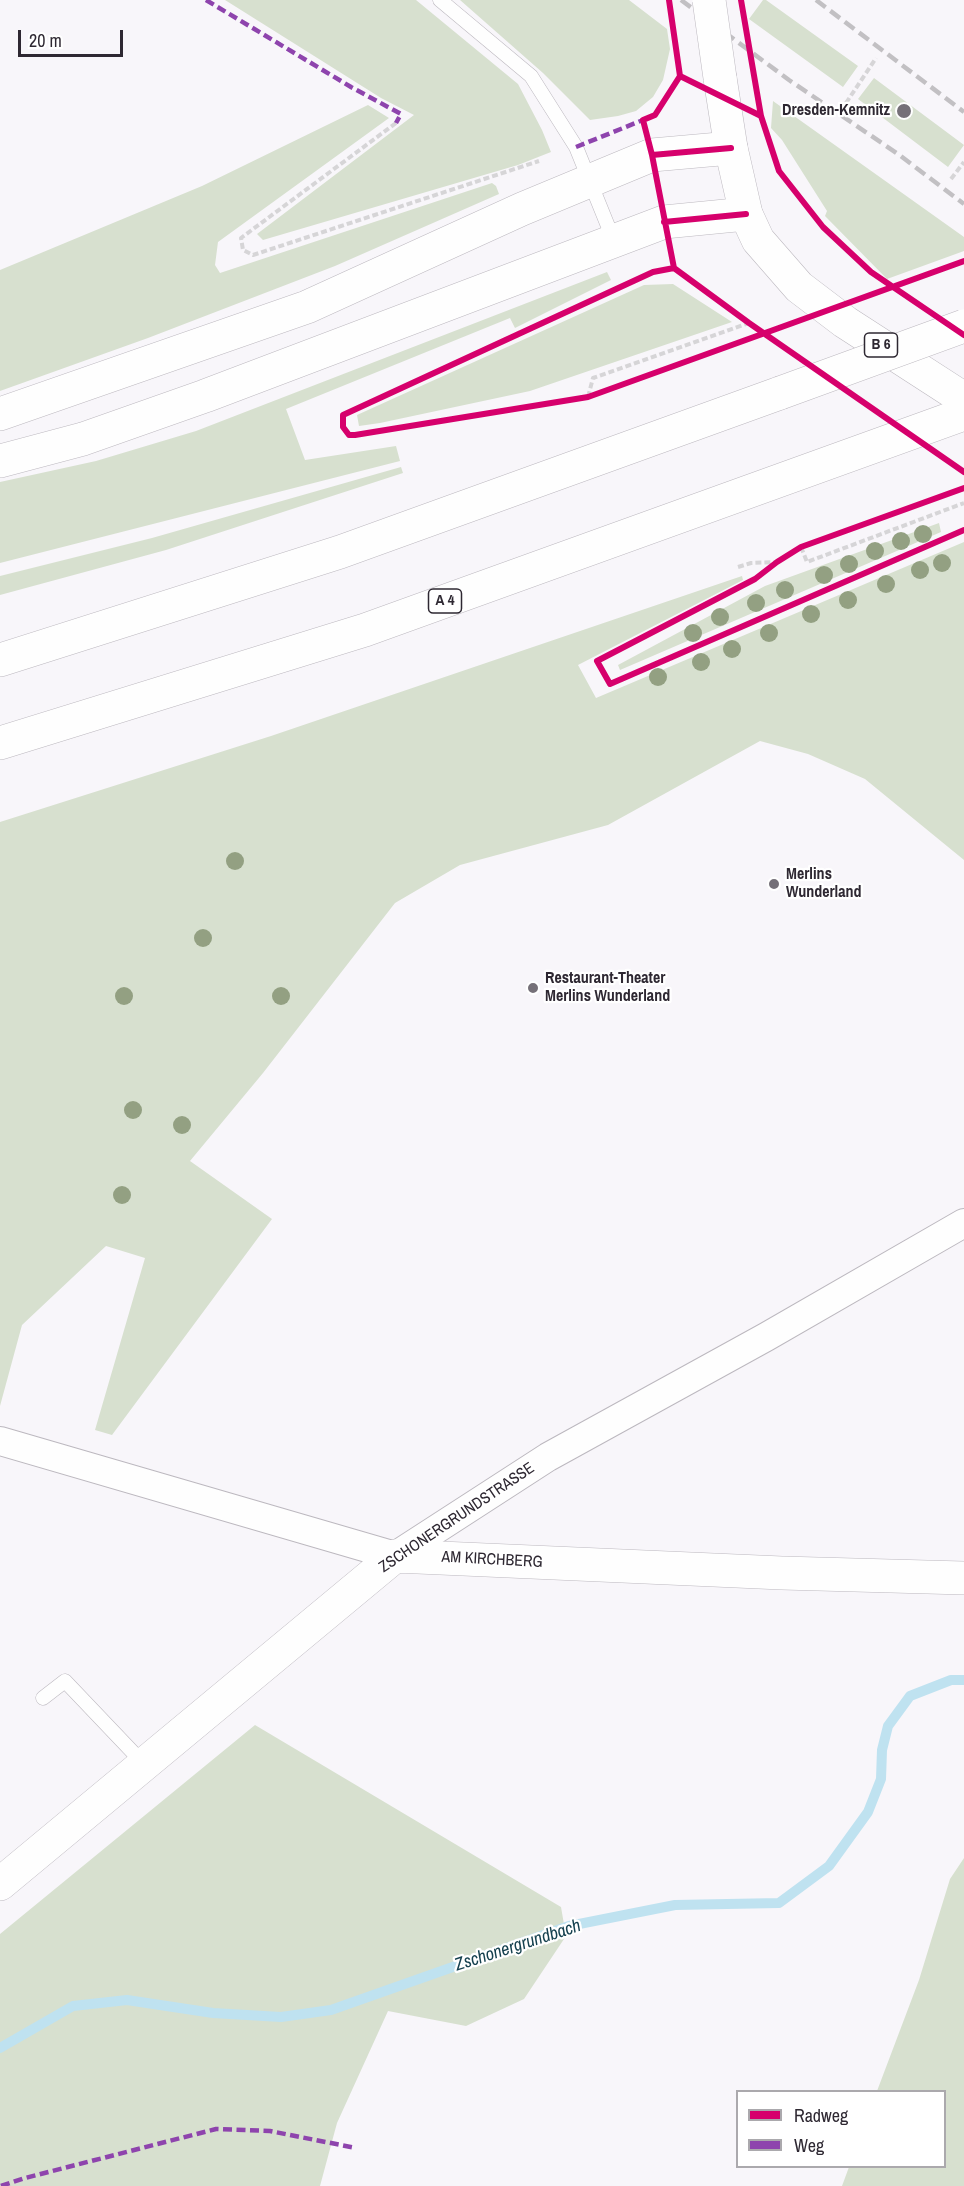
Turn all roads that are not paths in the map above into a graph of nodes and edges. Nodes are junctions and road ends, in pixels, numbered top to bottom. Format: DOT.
graph roads {
  1 [pos="440,0"];
  2 [pos="709,0"];
  3 [pos="731,148"];
  4 [pos="590,181"];
  5 [pos="746,214"];
  6 [pos="614,241"];
  7 [pos="964,326"];
  8 [pos="964,399"];
  9 [pos="0,414"];
  10 [pos="964,414"];
  11 [pos="0,461"];
  12 [pos="0,660"];
  13 [pos="0,742"];
  14 [pos="964,1223"];
  15 [pos="0,1441"];
  16 [pos="395,1556"];
  17 [pos="964,1578"];
  18 [pos="43,1698"];
  19 [pos="144,1764"];
  20 [pos="0,1884"];
  1 -- 4 [label="lane"];
  2 -- 3 [label="main road, B 6, bridge"];
  3 -- 4 [label="main road"];
  3 -- 5 [label="main road, B 6"];
  4 -- 6 [label="lane"];
  4 -- 9 [label="main road"];
  5 -- 6 [label="main road"];
  5 -- 8 [label="main road, B 6"];
  6 -- 11 [label="main road"];
  7 -- 12 [label="main road, bridge"];
  10 -- 13 [label="main road, A 4"];
  14 -- 16 [label="street, ZSCHONERGRUNDSTRASSE"];
  15 -- 16 [label="street, AM KIRCHBERG"];
  16 -- 17 [label="main road, AM KIRCHBERG"];
  16 -- 19 [label="main road, ZSCHONERGRUNDSTRASSE"];
  18 -- 19 [label="lane"];
  19 -- 20 [label="main road, ZSCHONERGRUNDSTRASSE"];
}
